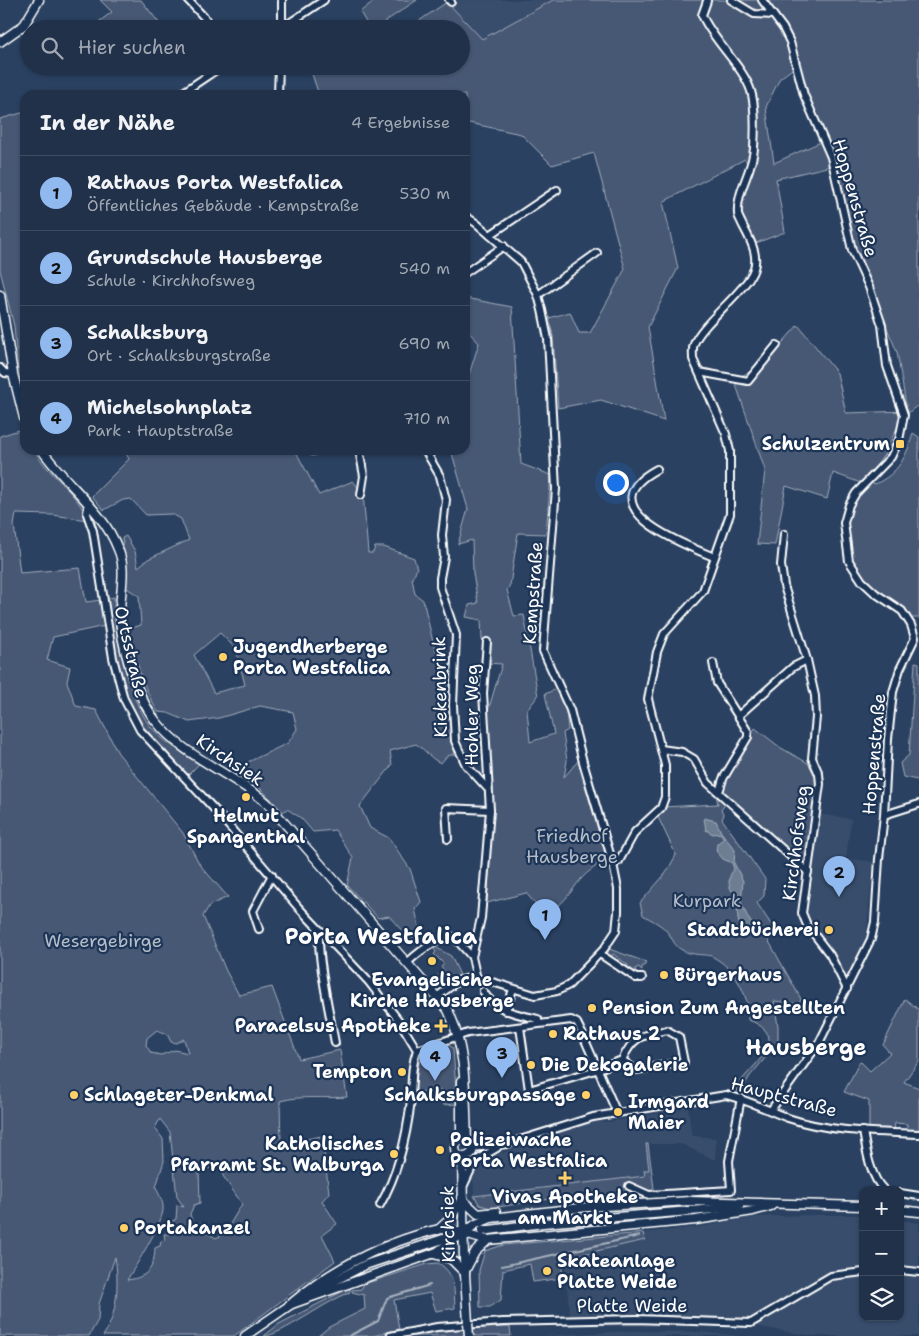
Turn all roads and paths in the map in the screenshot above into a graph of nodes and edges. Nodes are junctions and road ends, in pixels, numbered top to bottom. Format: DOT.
graph roads {
  1 [pos="39,0"];
  2 [pos="188,0"];
  3 [pos="282,0"];
  4 [pos="324,0"];
  5 [pos="707,0"];
  6 [pos="731,0"];
  7 [pos="762,0"];
  8 [pos="773,15"];
  9 [pos="27,20"];
  10 [pos="207,20"];
  11 [pos="282,20"];
  12 [pos="294,20"];
  13 [pos="20,28"];
  14 [pos="0,42"];
  15 [pos="209,75"];
  16 [pos="279,75"];
  17 [pos="186,90"];
  18 [pos="278,90"];
  19 [pos="557,190"];
  20 [pos="470,220"];
  21 [pos="490,234"];
  22 [pos="504,246"];
  23 [pos="598,253"];
  24 [pos="470,270"];
  25 [pos="0,295"];
  26 [pos="538,295"];
  27 [pos="777,345"];
  28 [pos="0,368"];
  29 [pos="699,372"];
  30 [pos="12,374"];
  31 [pos="20,404"];
  32 [pos="46,455"];
  33 [pos="360,455"];
  34 [pos="428,455"];
  35 [pos="657,469"];
  36 [pos="362,495"];
  37 [pos="88,504"];
  38 [pos="784,534"];
  39 [pos="714,557"];
  40 [pos="487,642"];
  41 [pos="807,660"];
  42 [pos="713,662"];
  43 [pos="738,716"];
  44 [pos="661,748"];
  45 [pos="487,788"];
  46 [pos="719,792"];
  47 [pos="919,804"];
  48 [pos="490,810"];
  49 [pos="884,815"];
  50 [pos="448,839"];
  51 [pos="613,864"];
  52 [pos="808,872"];
  53 [pos="272,875"];
  54 [pos="259,929"];
  55 [pos="320,930"];
  56 [pos="600,954"];
  57 [pos="472,957"];
  58 [pos="408,962"];
  59 [pos="642,978"];
  60 [pos="477,979"];
  61 [pos="513,989"];
  62 [pos="847,989"];
  63 [pos="483,991"];
  64 [pos="438,996"];
  65 [pos="506,1011"];
  66 [pos="538,1023"];
  67 [pos="520,1027"];
  68 [pos="459,1036"];
  69 [pos="335,1043"];
  70 [pos="417,1050"];
  71 [pos="622,1060"];
  72 [pos="596,1070"];
  73 [pos="741,1098"];
  74 [pos="771,1110"];
  75 [pos="617,1113"];
  76 [pos="863,1131"];
  77 [pos="919,1134"];
  78 [pos="464,1140"];
  79 [pos="500,1146"];
  80 [pos="473,1148"];
  81 [pos="462,1157"];
  82 [pos="629,1186"];
  83 [pos="880,1186"];
  84 [pos="904,1194"];
  85 [pos="462,1195"];
  86 [pos="919,1196"];
  87 [pos="776,1204"];
  88 [pos="380,1205"];
  89 [pos="859,1206"];
  90 [pos="904,1210"];
  91 [pos="919,1212"];
  92 [pos="525,1213"];
  93 [pos="438,1230"];
  94 [pos="482,1231"];
  95 [pos="463,1232"];
  96 [pos="446,1238"];
  97 [pos="488,1240"];
  98 [pos="431,1254"];
  99 [pos="904,1270"];
  100 [pos="859,1272"];
  101 [pos="919,1272"];
  102 [pos="464,1273"];
  103 [pos="289,1305"];
  104 [pos="245,1336"];
  105 [pos="390,1336"];
  106 [pos="469,1336"];
  1 -- 9 [label="main road"];
  2 -- 10 [label="street"];
  3 -- 11 [label="street"];
  4 -- 12 [label="street"];
  5 -- 29 [label="street"];
  6 -- 8 [label="street"];
  7 -- 8 [label="street, Hoppenstraße"];
  8 -- 49 [label="street, Hoppenstraße"];
  13 -- 14 [label="main road"];
  15 -- 17 [label="street"];
  16 -- 18 [label="street"];
  19 -- 21 [label="street"];
  20 -- 21 [label="street, Kempstraße"];
  21 -- 22 [label="street, Kempstraße"];
  22 -- 24 [label="street"];
  22 -- 26 [label="street, Kempstraße"];
  23 -- 26 [label="street"];
  25 -- 30 [label="main road"];
  26 -- 51 [label="street, Kempstraße"];
  27 -- 29 [label="street"];
  28 -- 30 [label="street"];
  29 -- 39 [label="street"];
  30 -- 31 [label="main road"];
  32 -- 37 [label="main road, Kirchsiek"];
  33 -- 36 [label="street"];
  34 -- 45 [label="street, Kiekenbrink"];
  35 -- 39 [label="street"];
  37 -- 53 [label="street, Ortsstraße"];
  37 -- 58 [label="main road, Kirchsiek"];
  38 -- 41 [label="street, Kirchhofsweg"];
  39 -- 44 [label="street"];
  40 -- 45 [label="street, Hohler Weg"];
  41 -- 43 [label="street"];
  41 -- 52 [label="street, Kirchhofsweg"];
  42 -- 43 [label="street"];
  43 -- 46 [label="street"];
  44 -- 46 [label="street"];
  44 -- 51 [label="street"];
  45 -- 48 [label="street"];
  46 -- 52 [label="street"];
  47 -- 49 [label="street"];
  48 -- 50 [label="street"];
  48 -- 57 [label="street"];
  49 -- 62 [label="street, Hoppenstraße"];
  51 -- 56 [label="street, Kempstraße"];
  52 -- 62 [label="street, Kirchhofsweg"];
  53 -- 54 [label="street"];
  53 -- 55 [label="street, Ortsstraße"];
  55 -- 69 [label="street"];
  55 -- 70 [label="street, Ortsstraße"];
  56 -- 59 [label="street"];
  56 -- 61 [label="street, Kempstraße"];
  57 -- 58 [label="street"];
  57 -- 60 [label="street"];
  58 -- 64 [label="main road, Kirchsiek"];
  60 -- 61 [label="street, Kempstraße"];
  60 -- 64 [label="street, Kempstraße"];
  61 -- 65 [label="street"];
  62 -- 74 [label="street, Hoppenstraße"];
  63 -- 65 [label="street"];
  64 -- 68 [label="main road, Kirchsiek"];
  65 -- 66 [label="street"];
  66 -- 67 [label="street"];
  66 -- 72 [label="street"];
  67 -- 68 [label="street"];
  67 -- 72 [label="street"];
  68 -- 70 [label="street"];
  68 -- 78 [label="main road, Kirchsiek"];
  70 -- 88 [label="street"];
  71 -- 71 [label="street"];
  71 -- 72 [label="street"];
  72 -- 75 [label="street"];
  73 -- 74 [label="street, Hauptstraße"];
  73 -- 75 [label="street, Hauptstraße"];
  73 -- 82 [label="street"];
  74 -- 76 [label="street, Hauptstraße"];
  75 -- 79 [label="street, Hauptstraße"];
  76 -- 77 [label="street, Hauptstraße"];
  76 -- 83 [label="street"];
  78 -- 80 [label="main road"];
  78 -- 81 [label="main road"];
  79 -- 80 [label="street"];
  79 -- 85 [label="street"];
  80 -- 81 [label="main road"];
  81 -- 85 [label="main road, Kirchsiek"];
  84 -- 86 [label="street"];
  85 -- 92 [label="main road"];
  85 -- 93 [label="main road"];
  85 -- 95 [label="main road, Kirchsiek"];
  87 -- 89 [label="main road"];
  87 -- 92 [label="main road"];
  87 -- 94 [label="main road"];
  87 -- 97 [label="main road"];
  90 -- 91 [label="main road"];
  92 -- 95 [label="main road"];
  93 -- 95 [label="main road"];
  93 -- 103 [label="main road"];
  95 -- 97 [label="main road"];
  95 -- 98 [label="main road"];
  95 -- 102 [label="main road, Kirchsiek"];
  96 -- 103 [label="main road"];
  97 -- 102 [label="main road"];
  98 -- 102 [label="main road"];
  98 -- 103 [label="main road"];
  99 -- 101 [label="street"];
  100 -- 105 [label="street, Platte Weide"];
  102 -- 106 [label="main road, Kirchsiek, bridge"];
  103 -- 104 [label="main road"];
}
